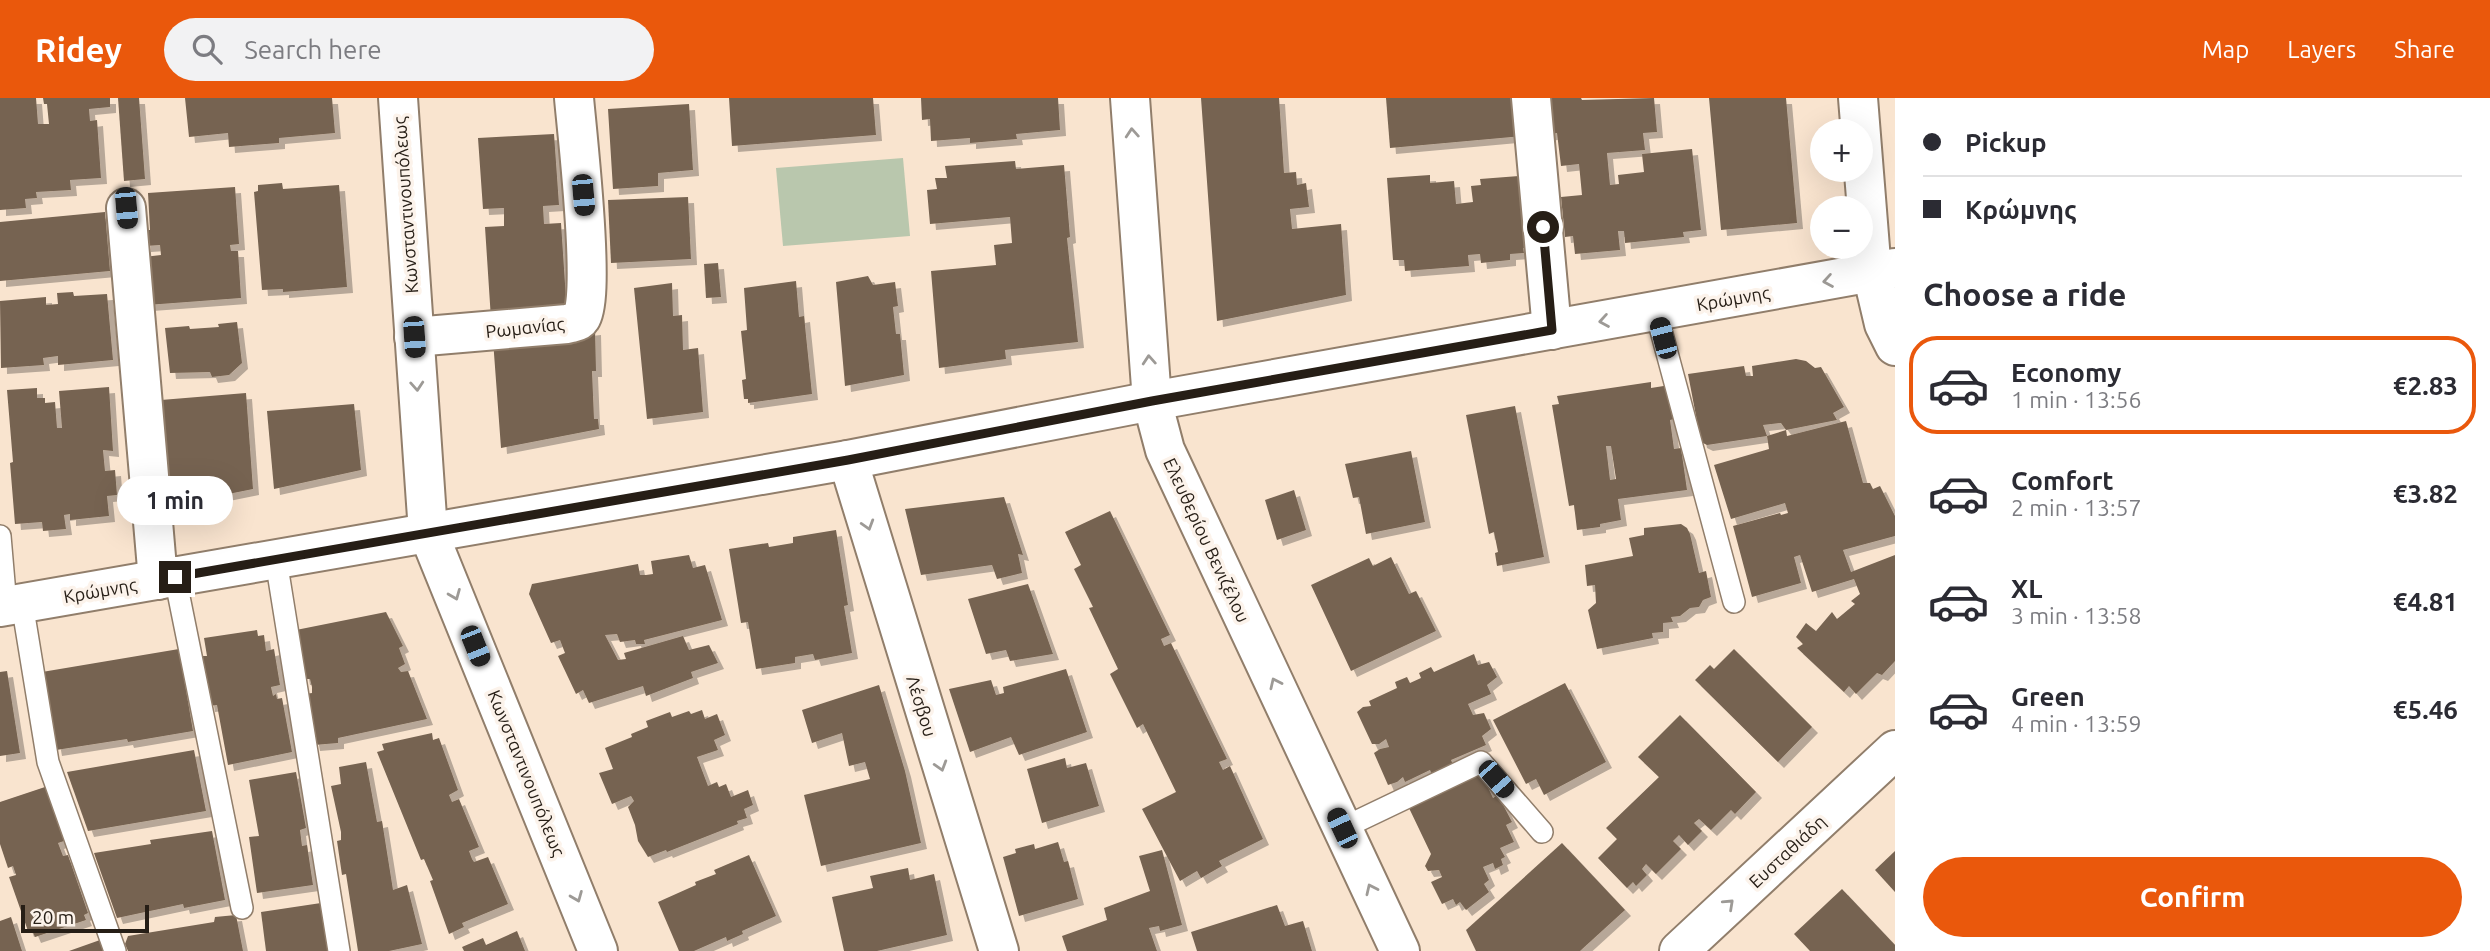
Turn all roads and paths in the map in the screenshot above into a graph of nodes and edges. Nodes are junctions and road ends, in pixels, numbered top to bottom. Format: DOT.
graph roads {
  1 [pos="398,98"];
  2 [pos="574,98"];
  3 [pos="1130,98"];
  4 [pos="1531,98"];
  5 [pos="1858,98"];
  6 [pos="126,208"];
  7 [pos="1883,270"];
  8 [pos="1656,312"];
  9 [pos="1552,330"];
  10 [pos="414,337"];
  11 [pos="1895,346"];
  12 [pos="1152,401"];
  13 [pos="848,460"];
  14 [pos="428,532"];
  15 [pos="0,536"];
  16 [pos="276,560"];
  17 [pos="167,578"];
  18 [pos="1734,602"];
  19 [pos="9,605"];
  20 [pos="1895,750"];
  21 [pos="1342,828"];
  22 [pos="1542,832"];
  23 [pos="242,908"];
  24 [pos="115,951"];
  25 [pos="339,951"];
  26 [pos="598,951"];
  27 [pos="999,951"];
  28 [pos="1401,951"];
  29 [pos="1679,951"];
  1 -- 10 [label="street, Κωνσταντινουπόλεως"];
  2 -- 10 [label="street, Ρωμανίας"];
  12 -- 3 [label="street, Ελευθερίου Βενιζέλου, one-way"];
  4 -- 9 [label="street"];
  5 -- 7 [label="street"];
  6 -- 17 [label="street"];
  7 -- 8 [label="street, Κρώμνης, one-way"];
  7 -- 11 [label="street"];
  8 -- 9 [label="street, Κρώμνης, one-way"];
  8 -- 18 [label="lane"];
  9 -- 12 [label="street, Κρώμνης"];
  10 -- 14 [label="street, Κωνσταντινουπόλεως, one-way"];
  12 -- 13 [label="street, Κρώμνης"];
  21 -- 12 [label="street, Ελευθερίου Βενιζέλου, one-way"];
  13 -- 14 [label="street, Κρώμνης"];
  13 -- 27 [label="street, Λέσβου, one-way"];
  14 -- 16 [label="street, Κρώμνης"];
  14 -- 26 [label="street, Κωνσταντινουπόλεως, one-way"];
  15 -- 19 [label="lane"];
  16 -- 17 [label="street, Κρώμνης"];
  16 -- 25 [label="lane"];
  17 -- 19 [label="street, Κρώμνης"];
  17 -- 23 [label="lane"];
  19 -- 24 [label="lane"];
  29 -- 20 [label="street, Ευσταθιάδη, one-way"];
  21 -- 22 [label="lane"];
  28 -- 21 [label="street, Ελευθερίου Βενιζέλου, one-way"];
}
